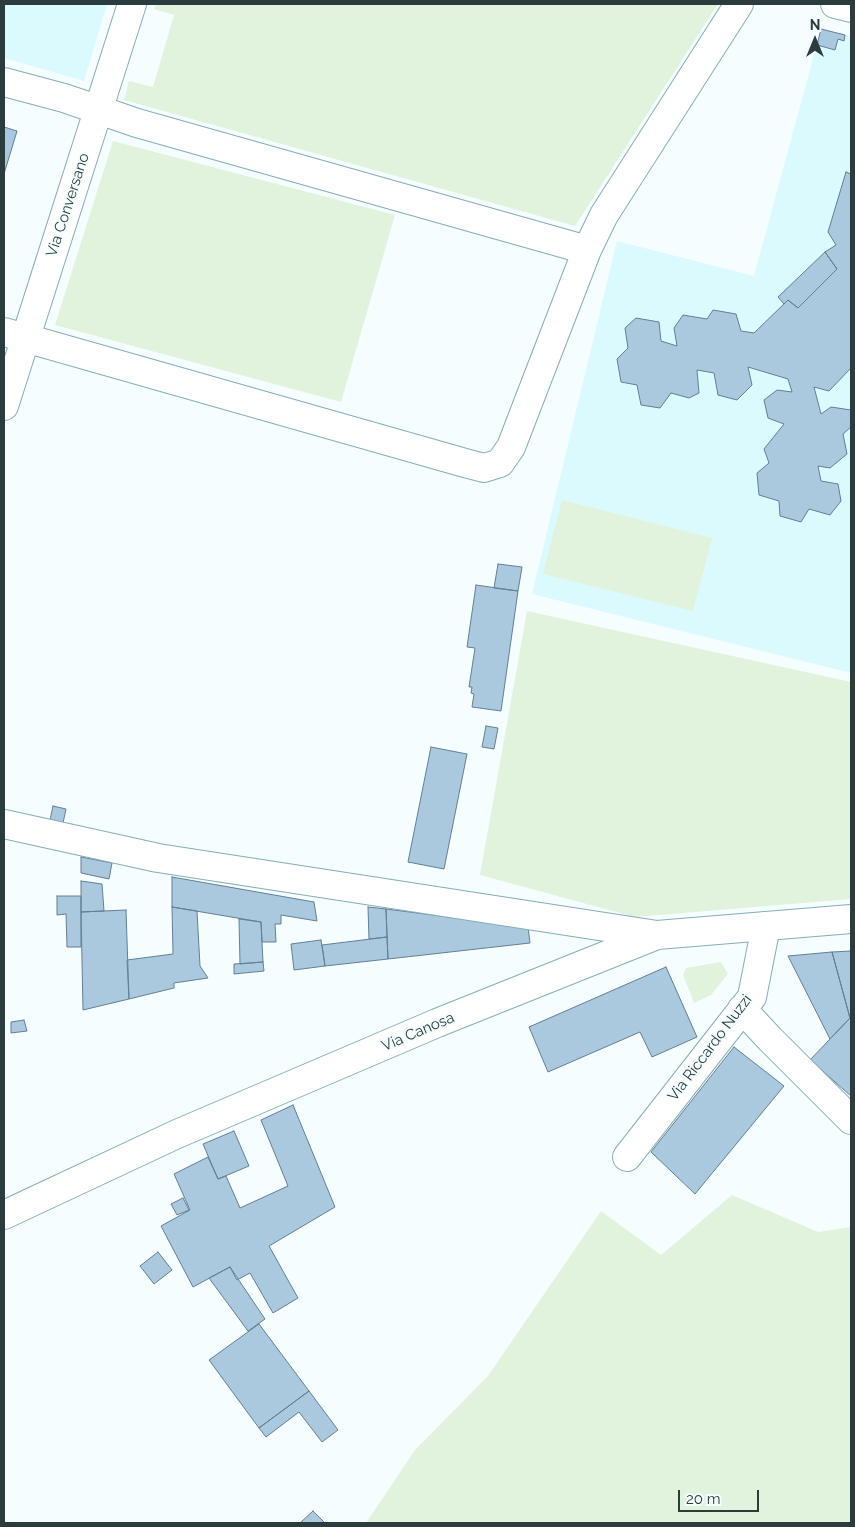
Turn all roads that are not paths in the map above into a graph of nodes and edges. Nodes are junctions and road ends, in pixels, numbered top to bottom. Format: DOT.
graph roads {
  1 [pos="132,4"];
  2 [pos="739,4"];
  3 [pos="835,4"];
  4 [pos="851,8"];
  5 [pos="4,82"];
  6 [pos="98,110"];
  7 [pos="587,250"];
  8 [pos="14,335"];
  9 [pos="4,406"];
  10 [pos="4,824"];
  11 [pos="851,919"];
  12 [pos="766,926"];
  13 [pos="657,935"];
  14 [pos="742,1009"];
  15 [pos="851,1120"];
  16 [pos="627,1157"];
  17 [pos="4,1215"];
  1 -- 6 [label="street, Via Conversano"];
  2 -- 7 [label="street"];
  3 -- 4 [label="street"];
  5 -- 6 [label="street"];
  6 -- 7 [label="street"];
  6 -- 8 [label="street, Via Conversano"];
  7 -- 8 [label="street"];
  8 -- 9 [label="street, Via Conversano"];
  10 -- 13 [label="street"];
  11 -- 12 [label="street, Via Canosa"];
  12 -- 13 [label="street, Via Canosa"];
  12 -- 14 [label="street, Via Riccardo Nuzzi"];
  13 -- 17 [label="street, Via Canosa"];
  14 -- 15 [label="street"];
  14 -- 16 [label="street, Via Riccardo Nuzzi"];
}
